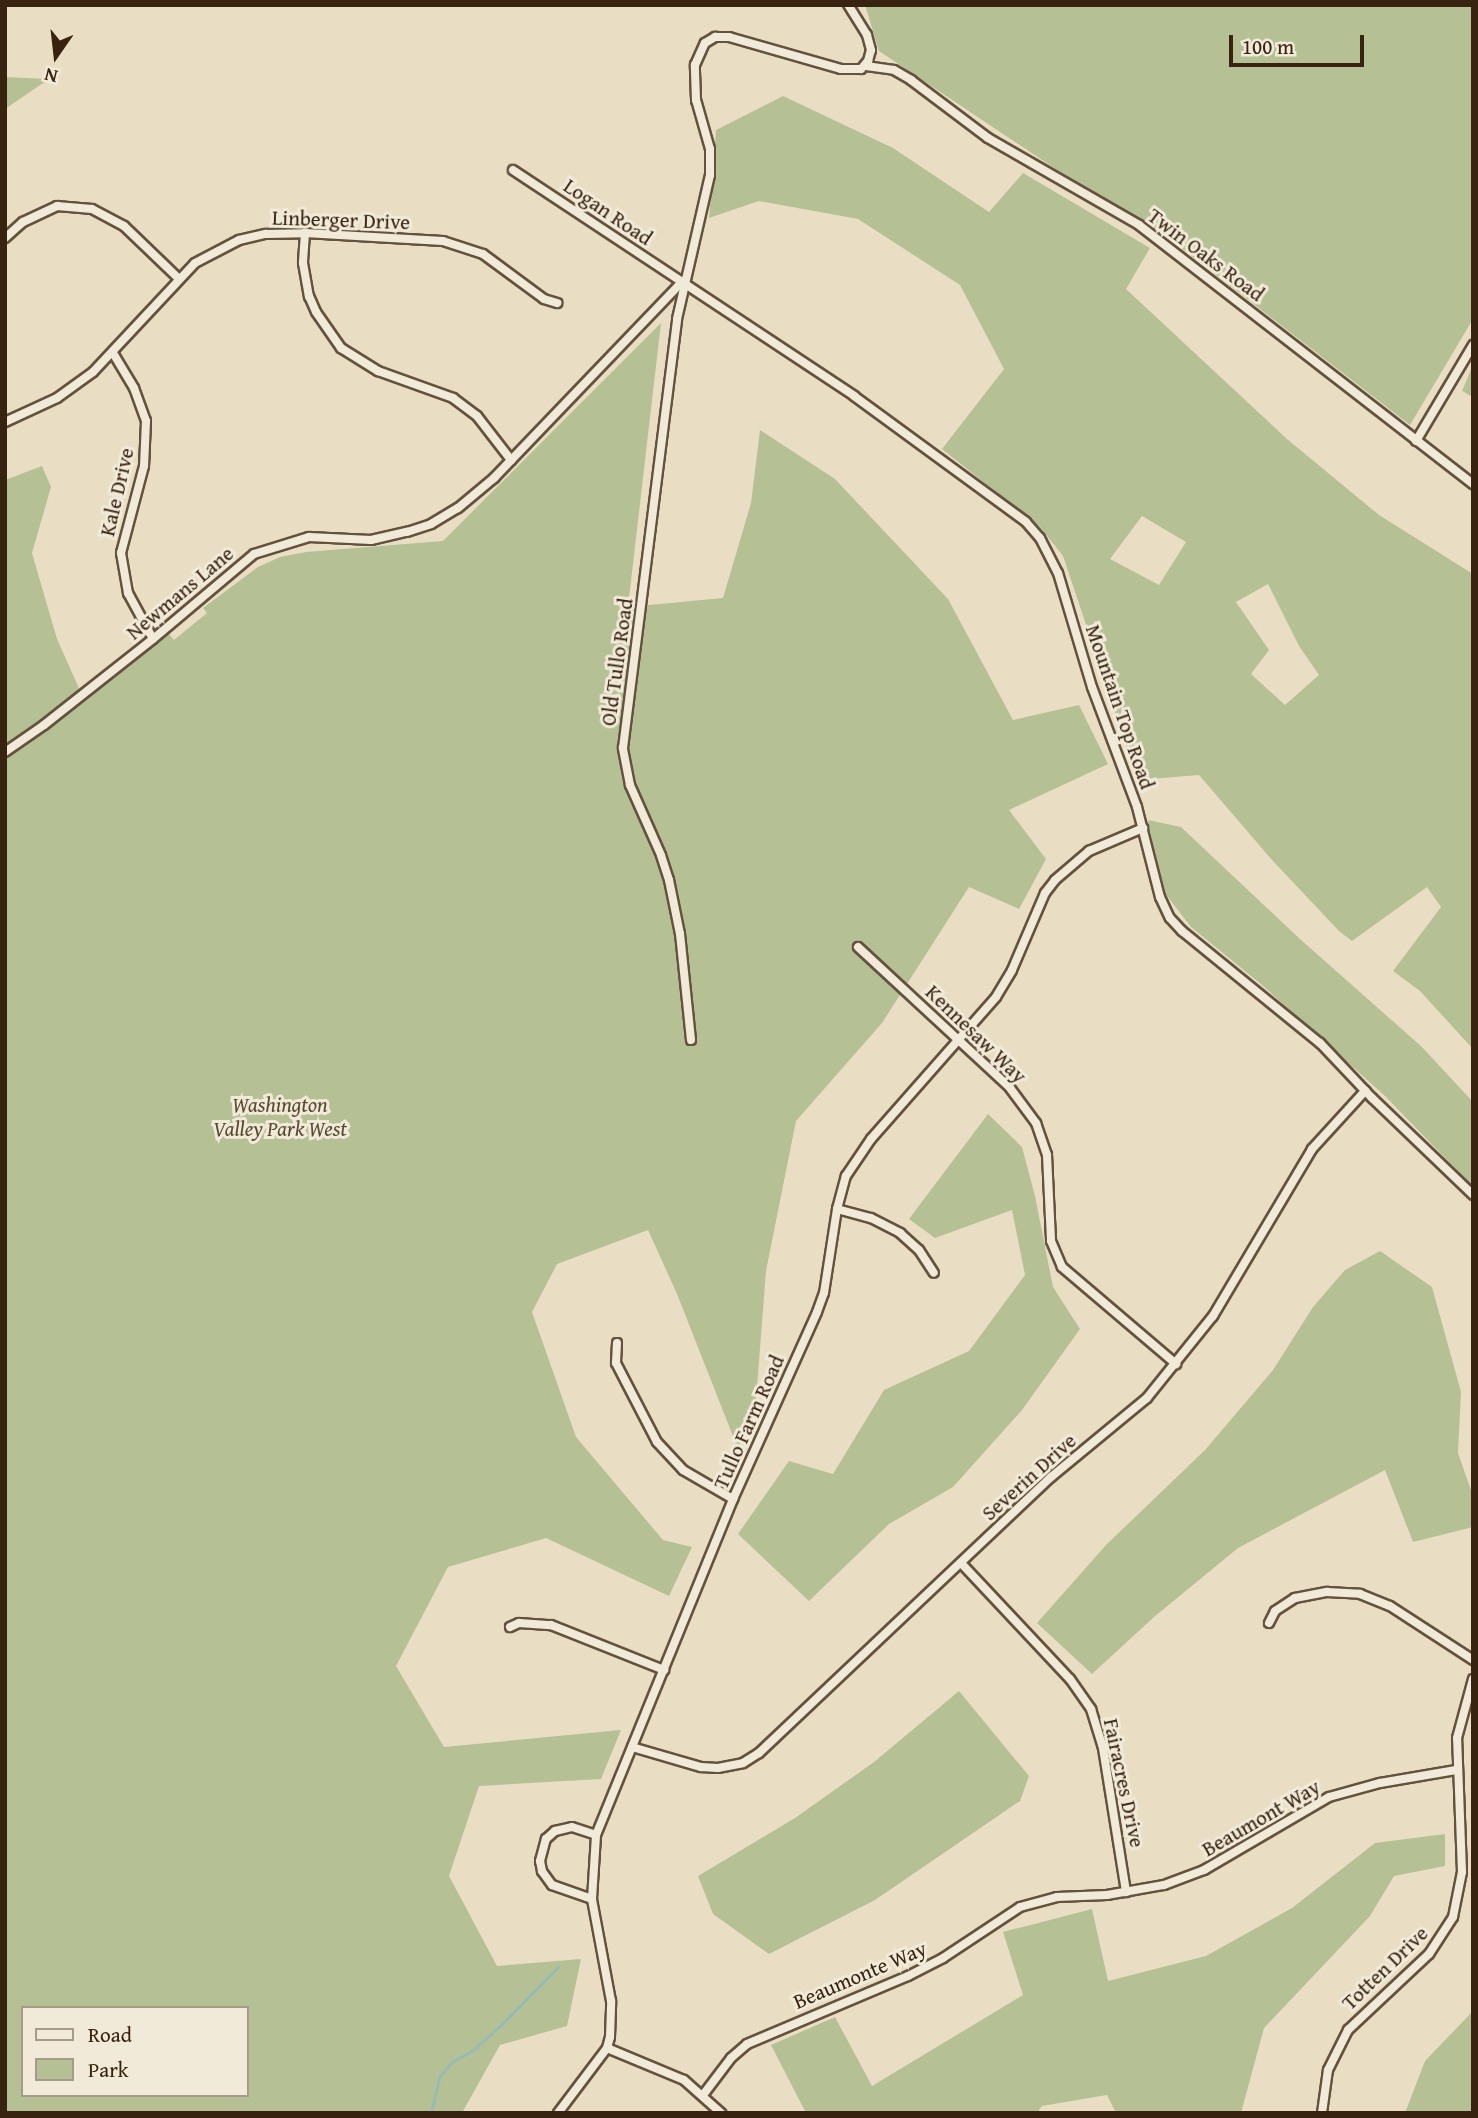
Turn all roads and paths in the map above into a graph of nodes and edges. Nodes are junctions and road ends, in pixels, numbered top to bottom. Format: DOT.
graph roads {
  1 [pos="848,5"];
  2 [pos="866,66"];
  3 [pos="513,170"];
  4 [pos="305,233"];
  5 [pos="5,238"];
  6 [pos="179,279"];
  7 [pos="683,281"];
  8 [pos="557,303"];
  9 [pos="1473,345"];
  10 [pos="113,353"];
  11 [pos="5,422"];
  12 [pos="1416,441"];
  13 [pos="511,460"];
  14 [pos="1473,484"];
  15 [pos="153,639"];
  16 [pos="5,752"];
  17 [pos="1143,828"];
  18 [pos="858,947"];
  19 [pos="691,1040"];
  20 [pos="958,1041"];
  21 [pos="1365,1091"];
  22 [pos="1473,1195"];
  23 [pos="837,1209"];
  24 [pos="934,1273"];
  25 [pos="617,1343"];
  26 [pos="1175,1364"];
  27 [pos="733,1499"];
  28 [pos="961,1563"];
  29 [pos="1269,1623"];
  30 [pos="510,1627"];
  31 [pos="1473,1660"];
  32 [pos="664,1670"];
  33 [pos="1473,1679"];
  34 [pos="632,1747"];
  35 [pos="1456,1770"];
  36 [pos="596,1835"];
  37 [pos="1126,1892"];
  38 [pos="592,1899"];
  39 [pos="607,2048"];
  40 [pos="704,2095"];
  41 [pos="558,2113"];
  42 [pos="721,2113"];
  43 [pos="1322,2113"];
  1 -- 2 [label="street"];
  2 -- 7 [label="street, Twin Oaks Road"];
  2 -- 12 [label="street, Twin Oaks Road"];
  3 -- 7 [label="street, Logan Road"];
  4 -- 6 [label="street, Linberger Drive"];
  4 -- 8 [label="street, Linberger Drive"];
  4 -- 13 [label="street"];
  5 -- 6 [label="street"];
  6 -- 10 [label="street, Linberger Drive"];
  7 -- 13 [label="street, Newmans Lane"];
  7 -- 17 [label="street, Mountain Top Road"];
  7 -- 19 [label="street, Old Tullo Road"];
  9 -- 12 [label="street"];
  10 -- 11 [label="street, Linberger Drive"];
  10 -- 15 [label="street, Kale Drive"];
  12 -- 14 [label="street, Twin Oaks Road"];
  13 -- 15 [label="street, Newmans Lane"];
  15 -- 16 [label="street, Newmans Lane"];
  17 -- 20 [label="street, Tullo Farm Road"];
  17 -- 21 [label="street, Mountain Top Road"];
  18 -- 20 [label="street, Kennesaw Way"];
  20 -- 23 [label="street, Tullo Farm Road"];
  20 -- 26 [label="street, Kennesaw Way"];
  21 -- 22 [label="street, Mountain Top Road"];
  21 -- 26 [label="street, Severin Drive"];
  23 -- 24 [label="street"];
  23 -- 27 [label="street, Tullo Farm Road"];
  25 -- 27 [label="street"];
  26 -- 28 [label="street, Severin Drive"];
  27 -- 32 [label="street, Tullo Farm Road"];
  28 -- 34 [label="street, Severin Drive"];
  28 -- 37 [label="street, Fairacres Drive"];
  29 -- 31 [label="street"];
  30 -- 32 [label="street"];
  32 -- 34 [label="street, Tullo Farm Road"];
  33 -- 35 [label="street, Totten Drive"];
  34 -- 36 [label="street, Tullo Farm Road"];
  35 -- 37 [label="street, Beaumont Way"];
  35 -- 43 [label="street, Totten Drive"];
  36 -- 38 [label="street, Tullo Farm Road"];
  36 -- 38 [label="street"];
  37 -- 40 [label="street, Beaumonte Way"];
  38 -- 39 [label="street, Tullo Farm Road"];
  39 -- 40 [label="street"];
  39 -- 41 [label="street, Tullo Farm Road"];
  40 -- 42 [label="street"];
}
